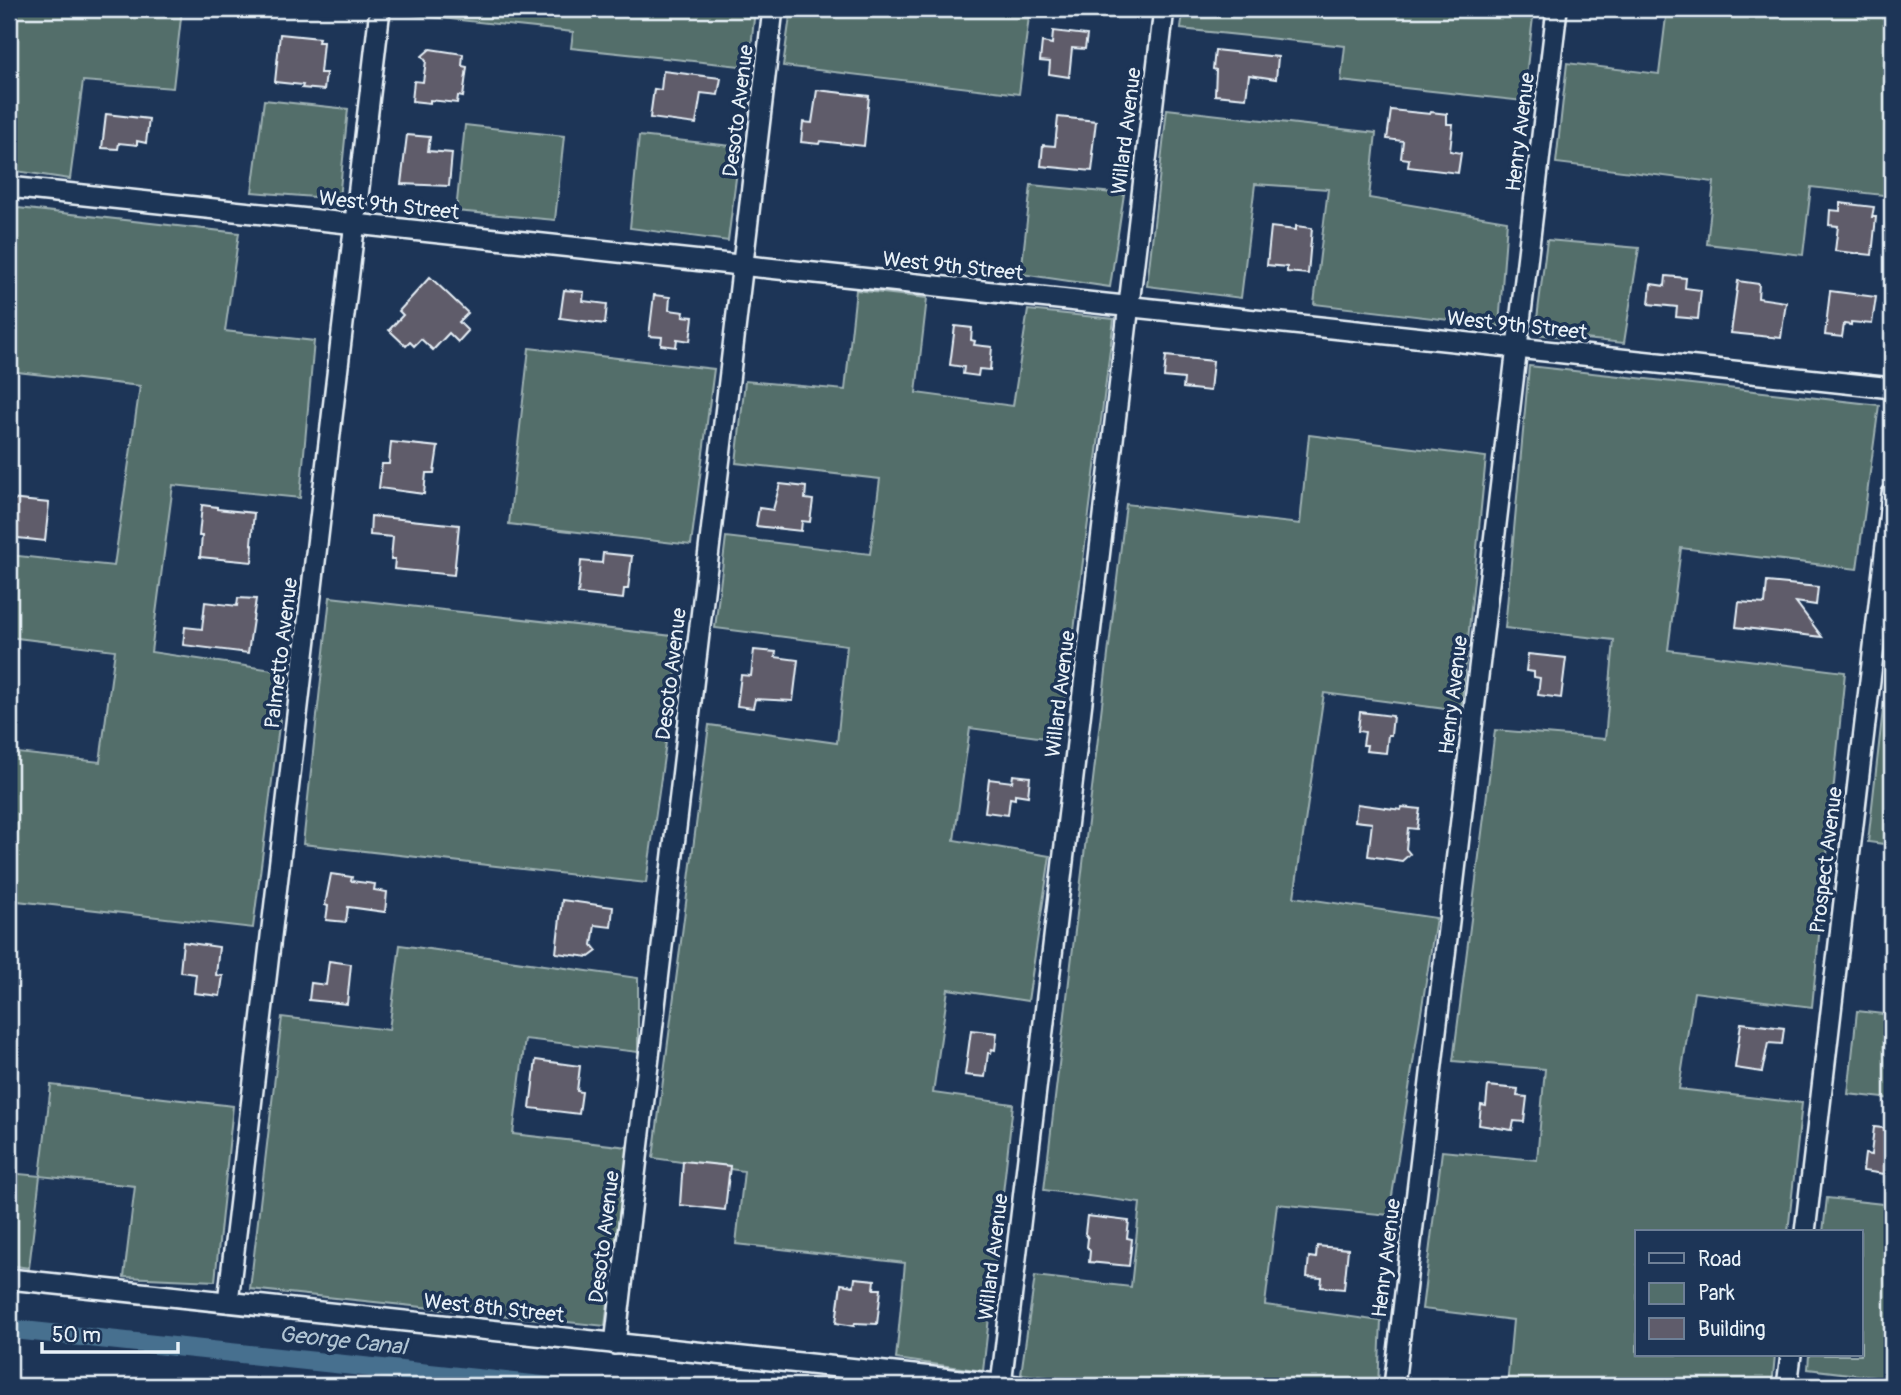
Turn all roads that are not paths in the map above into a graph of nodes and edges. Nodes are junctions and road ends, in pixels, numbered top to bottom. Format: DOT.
graph roads {
  1 [pos="380,9"];
  2 [pos="773,9"];
  3 [pos="1164,9"];
  4 [pos="1557,9"];
  5 [pos="9,187"];
  6 [pos="354,224"];
  7 [pos="742,266"];
  8 [pos="1128,307"];
  9 [pos="1517,348"];
  10 [pos="1892,388"];
  11 [pos="1892,494"];
  12 [pos="1805,1230"];
  13 [pos="9,1279"];
  14 [pos="228,1303"];
  15 [pos="615,1344"];
  16 [pos="1791,1356"];
  17 [pos="1009,1385"];
  18 [pos="1394,1386"];
  19 [pos="1787,1386"];
  1 -- 6 [label="street, Palmetto Avenue"];
  2 -- 7 [label="street, Desoto Avenue"];
  3 -- 8 [label="street, Willard Avenue"];
  4 -- 9 [label="street, Henry Avenue"];
  5 -- 6 [label="street, West 9th Street"];
  6 -- 7 [label="street, West 9th Street"];
  6 -- 14 [label="street, Palmetto Avenue"];
  7 -- 8 [label="street, West 9th Street"];
  7 -- 15 [label="street, Desoto Avenue"];
  8 -- 9 [label="street, West 9th Street"];
  8 -- 17 [label="street, Willard Avenue"];
  9 -- 10 [label="street, West 9th Street"];
  9 -- 18 [label="street, Henry Avenue"];
  11 -- 12 [label="street, Prospect Avenue"];
  13 -- 14 [label="street, West 8th Street"];
  14 -- 15 [label="street, West 8th Street"];
  15 -- 17 [label="street, West 8th Street"];
  16 -- 19 [label="street"];
}
